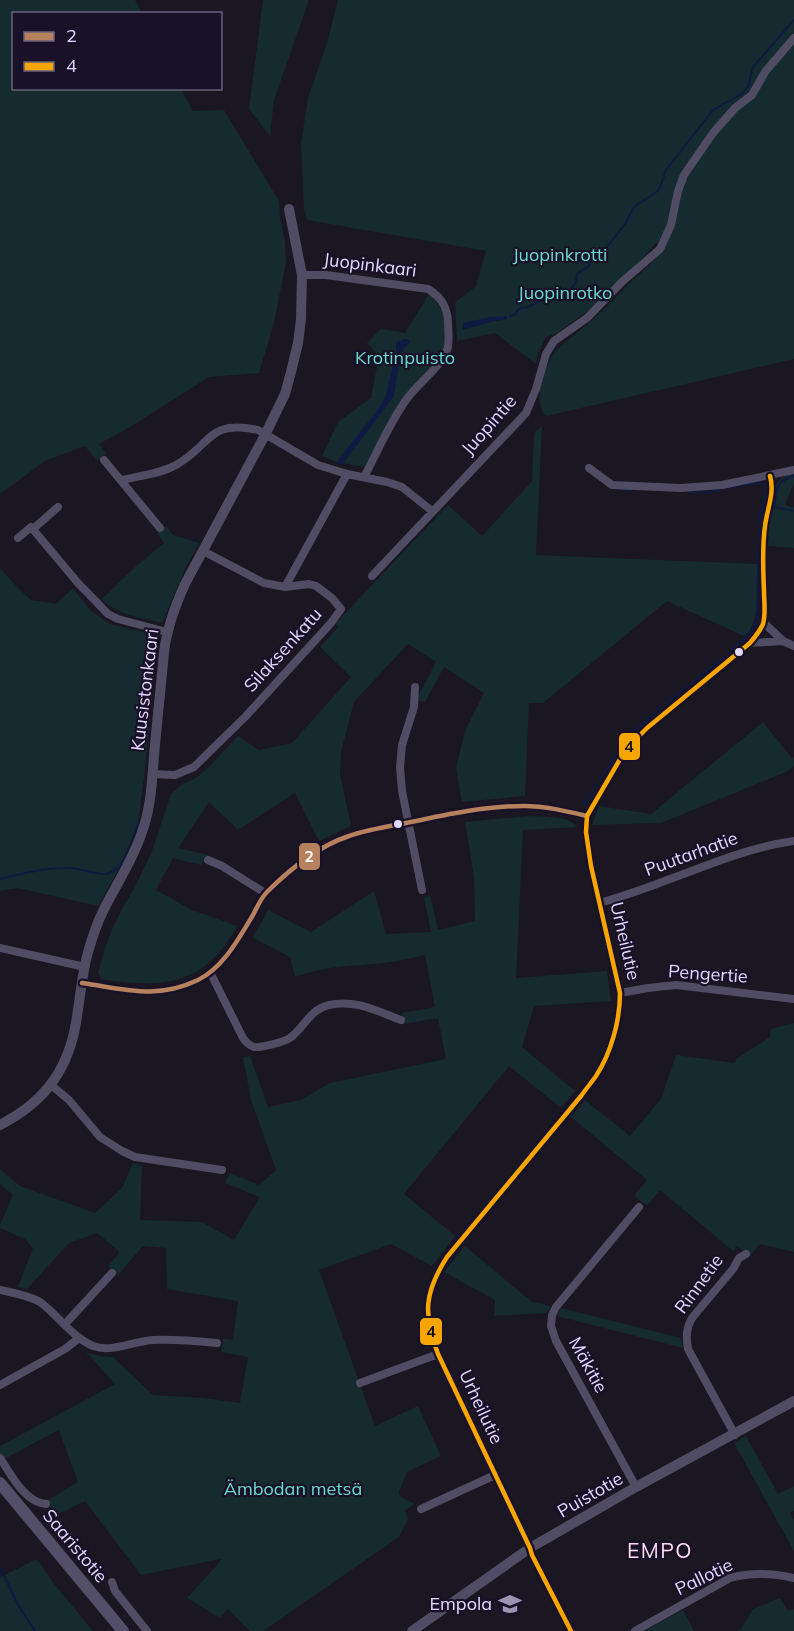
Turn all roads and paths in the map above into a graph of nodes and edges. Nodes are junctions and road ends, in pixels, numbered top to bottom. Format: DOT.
graph roads {
  1 [pos="794,38"];
  2 [pos="289,209"];
  3 [pos="302,275"];
  4 [pos="265,435"];
  5 [pos="104,460"];
  6 [pos="589,468"];
  7 [pos="794,470"];
  8 [pos="347,474"];
  9 [pos="770,476"];
  10 [pos="364,477"];
  11 [pos="121,480"];
  12 [pos="58,507"];
  13 [pos="432,512"];
  14 [pos="160,528"];
  15 [pos="33,529"];
  16 [pos="18,538"];
  17 [pos="203,551"];
  18 [pos="372,576"];
  19 [pos="285,587"];
  20 [pos="763,622"];
  21 [pos="167,632"];
  22 [pos="783,641"];
  23 [pos="750,643"];
  24 [pos="794,646"];
  25 [pos="415,687"];
  26 [pos="153,774"];
  27 [pos="587,816"];
  28 [pos="409,822"];
  29 [pos="794,841"];
  30 [pos="208,860"];
  31 [pos="422,890"];
  32 [pos="265,893"];
  33 [pos="600,903"];
  34 [pos="0,948"];
  35 [pos="85,967"];
  36 [pos="210,972"];
  37 [pos="82,983"];
  38 [pos="620,993"];
  39 [pos="794,999"];
  40 [pos="401,1020"];
  41 [pos="51,1085"];
  42 [pos="0,1125"];
  43 [pos="222,1170"];
  44 [pos="639,1207"];
  45 [pos="746,1254"];
  46 [pos="112,1273"];
  47 [pos="0,1290"];
  48 [pos="65,1324"];
  49 [pos="79,1338"];
  50 [pos="217,1343"];
  51 [pos="438,1354"];
  52 [pos="360,1383"];
  53 [pos="0,1385"];
  54 [pos="794,1401"];
  55 [pos="735,1434"];
  56 [pos="0,1458"];
  57 [pos="495,1475"];
  58 [pos="0,1484"];
  59 [pos="636,1487"];
  60 [pos="46,1504"];
  61 [pos="421,1509"];
  62 [pos="530,1548"];
  63 [pos="794,1578"];
  64 [pos="112,1582"];
  65 [pos="123,1631"];
  66 [pos="147,1631"];
  67 [pos="412,1631"];
  68 [pos="571,1631"];
  69 [pos="634,1631"];
  1 -- 13 [label="street, Juopintie"];
  2 -- 3 [label="street, Kuusistonkaari"];
  3 -- 4 [label="street, Kuusistonkaari"];
  3 -- 10 [label="street, Juopinkaari"];
  4 -- 8 [label="street"];
  4 -- 11 [label="street"];
  4 -- 17 [label="street, Kuusistonkaari"];
  5 -- 11 [label="street"];
  6 -- 9 [label="street"];
  7 -- 9 [label="street"];
  8 -- 10 [label="street"];
  8 -- 19 [label="street"];
  9 -- 20 [label="street"];
  10 -- 13 [label="street"];
  11 -- 14 [label="street"];
  12 -- 15 [label="street"];
  13 -- 18 [label="street, Juopintie"];
  15 -- 16 [label="street"];
  15 -- 21 [label="street"];
  17 -- 19 [label="street, Silaksenkatu"];
  17 -- 21 [label="street, Kuusistonkaari"];
  19 -- 26 [label="street, Silaksenkatu"];
  20 -- 22 [label="street"];
  20 -- 23 [label="street, Urheilutie"];
  21 -- 26 [label="street, Kuusistonkaari"];
  22 -- 23 [label="street"];
  22 -- 24 [label="street"];
  23 -- 27 [label="street, Urheilutie"];
  25 -- 28 [label="street"];
  26 -- 35 [label="street, Kuusistonkaari"];
  27 -- 28 [label="street"];
  27 -- 33 [label="street, Urheilutie"];
  28 -- 31 [label="street"];
  28 -- 32 [label="street"];
  29 -- 33 [label="street, Puutarhatie"];
  30 -- 32 [label="street"];
  32 -- 36 [label="street"];
  33 -- 38 [label="street, Urheilutie"];
  34 -- 35 [label="street"];
  35 -- 37 [label="street, Kuusistonkaari"];
  36 -- 37 [label="street"];
  36 -- 40 [label="street"];
  37 -- 41 [label="street, Kuusistonkaari"];
  38 -- 39 [label="street, Pengertie"];
  38 -- 51 [label="street, Urheilutie"];
  41 -- 42 [label="street, Kuusistonkaari"];
  41 -- 43 [label="street"];
  44 -- 59 [label="street, Mäkitie"];
  45 -- 55 [label="street, Rinnetie"];
  46 -- 48 [label="street"];
  47 -- 48 [label="street"];
  48 -- 49 [label="street"];
  49 -- 50 [label="street"];
  49 -- 53 [label="street"];
  51 -- 52 [label="street"];
  51 -- 57 [label="street, Urheilutie"];
  54 -- 55 [label="street, Puistotie"];
  55 -- 59 [label="street, Puistotie"];
  56 -- 60 [label="street"];
  57 -- 61 [label="street"];
  57 -- 62 [label="street, Urheilutie"];
  58 -- 65 [label="main road, Saaristotie"];
  59 -- 62 [label="street, Puistotie"];
  62 -- 67 [label="street, Puistotie"];
  62 -- 68 [label="street, Urheilutie"];
  63 -- 69 [label="street, Pallotie"];
  64 -- 66 [label="street"];
}
